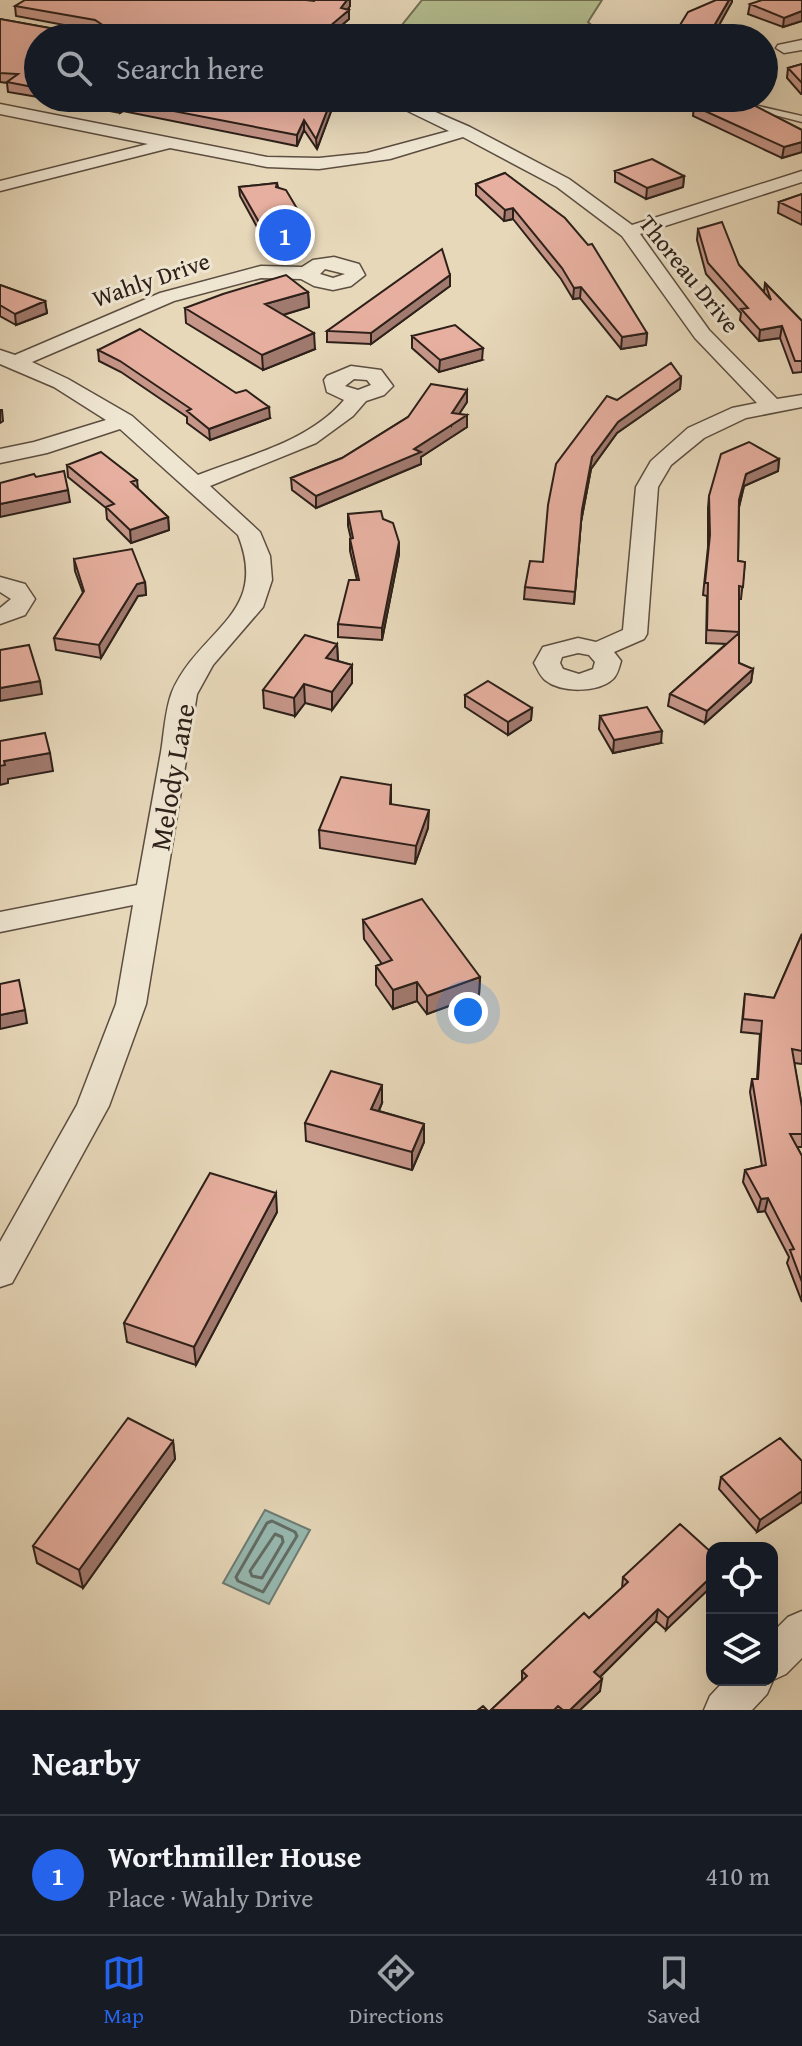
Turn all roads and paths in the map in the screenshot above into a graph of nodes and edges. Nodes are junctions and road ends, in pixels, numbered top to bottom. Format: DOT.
graph roads {
  1 [pos="802,45"];
  2 [pos="784,48"];
  3 [pos="0,109"];
  4 [pos="421,112"];
  5 [pos="772,112"];
  6 [pos="802,119"];
  7 [pos="464,131"];
  8 [pos="171,143"];
  9 [pos="802,176"];
  10 [pos="0,186"];
  11 [pos="629,232"];
  12 [pos="309,273"];
  13 [pos="8,359"];
  14 [pos="359,396"];
  15 [pos="802,401"];
  16 [pos="771,405"];
  17 [pos="124,421"];
  18 [pos="0,456"];
  19 [pos="197,483"];
  20 [pos="0,584"];
  21 [pos="0,617"];
  22 [pos="598,650"];
  23 [pos="152,892"];
  24 [pos="0,922"];
  25 [pos="0,1273"];
  26 [pos="802,1630"];
  27 [pos="778,1655"];
  28 [pos="747,1686"];
  29 [pos="724,1710"];
  1 -- 2 [label="street"];
  3 -- 8 [label="street"];
  4 -- 7 [label="street, Thoreau Drive"];
  5 -- 6 [label="lane"];
  7 -- 8 [label="street"];
  7 -- 11 [label="street, Thoreau Drive"];
  8 -- 10 [label="street"];
  9 -- 11 [label="street"];
  11 -- 16 [label="street, Thoreau Drive"];
  12 -- 13 [label="street, Wahly Drive"];
  13 -- 17 [label="street, Melody Lane"];
  14 -- 19 [label="street"];
  15 -- 16 [label="street"];
  16 -- 22 [label="street"];
  17 -- 18 [label="street"];
  17 -- 19 [label="street, Melody Lane"];
  19 -- 23 [label="street, Melody Lane"];
  20 -- 21 [label="street"];
  23 -- 24 [label="street"];
  23 -- 25 [label="street, Melody Lane"];
  26 -- 27 [label="street"];
  28 -- 29 [label="street"];
}
